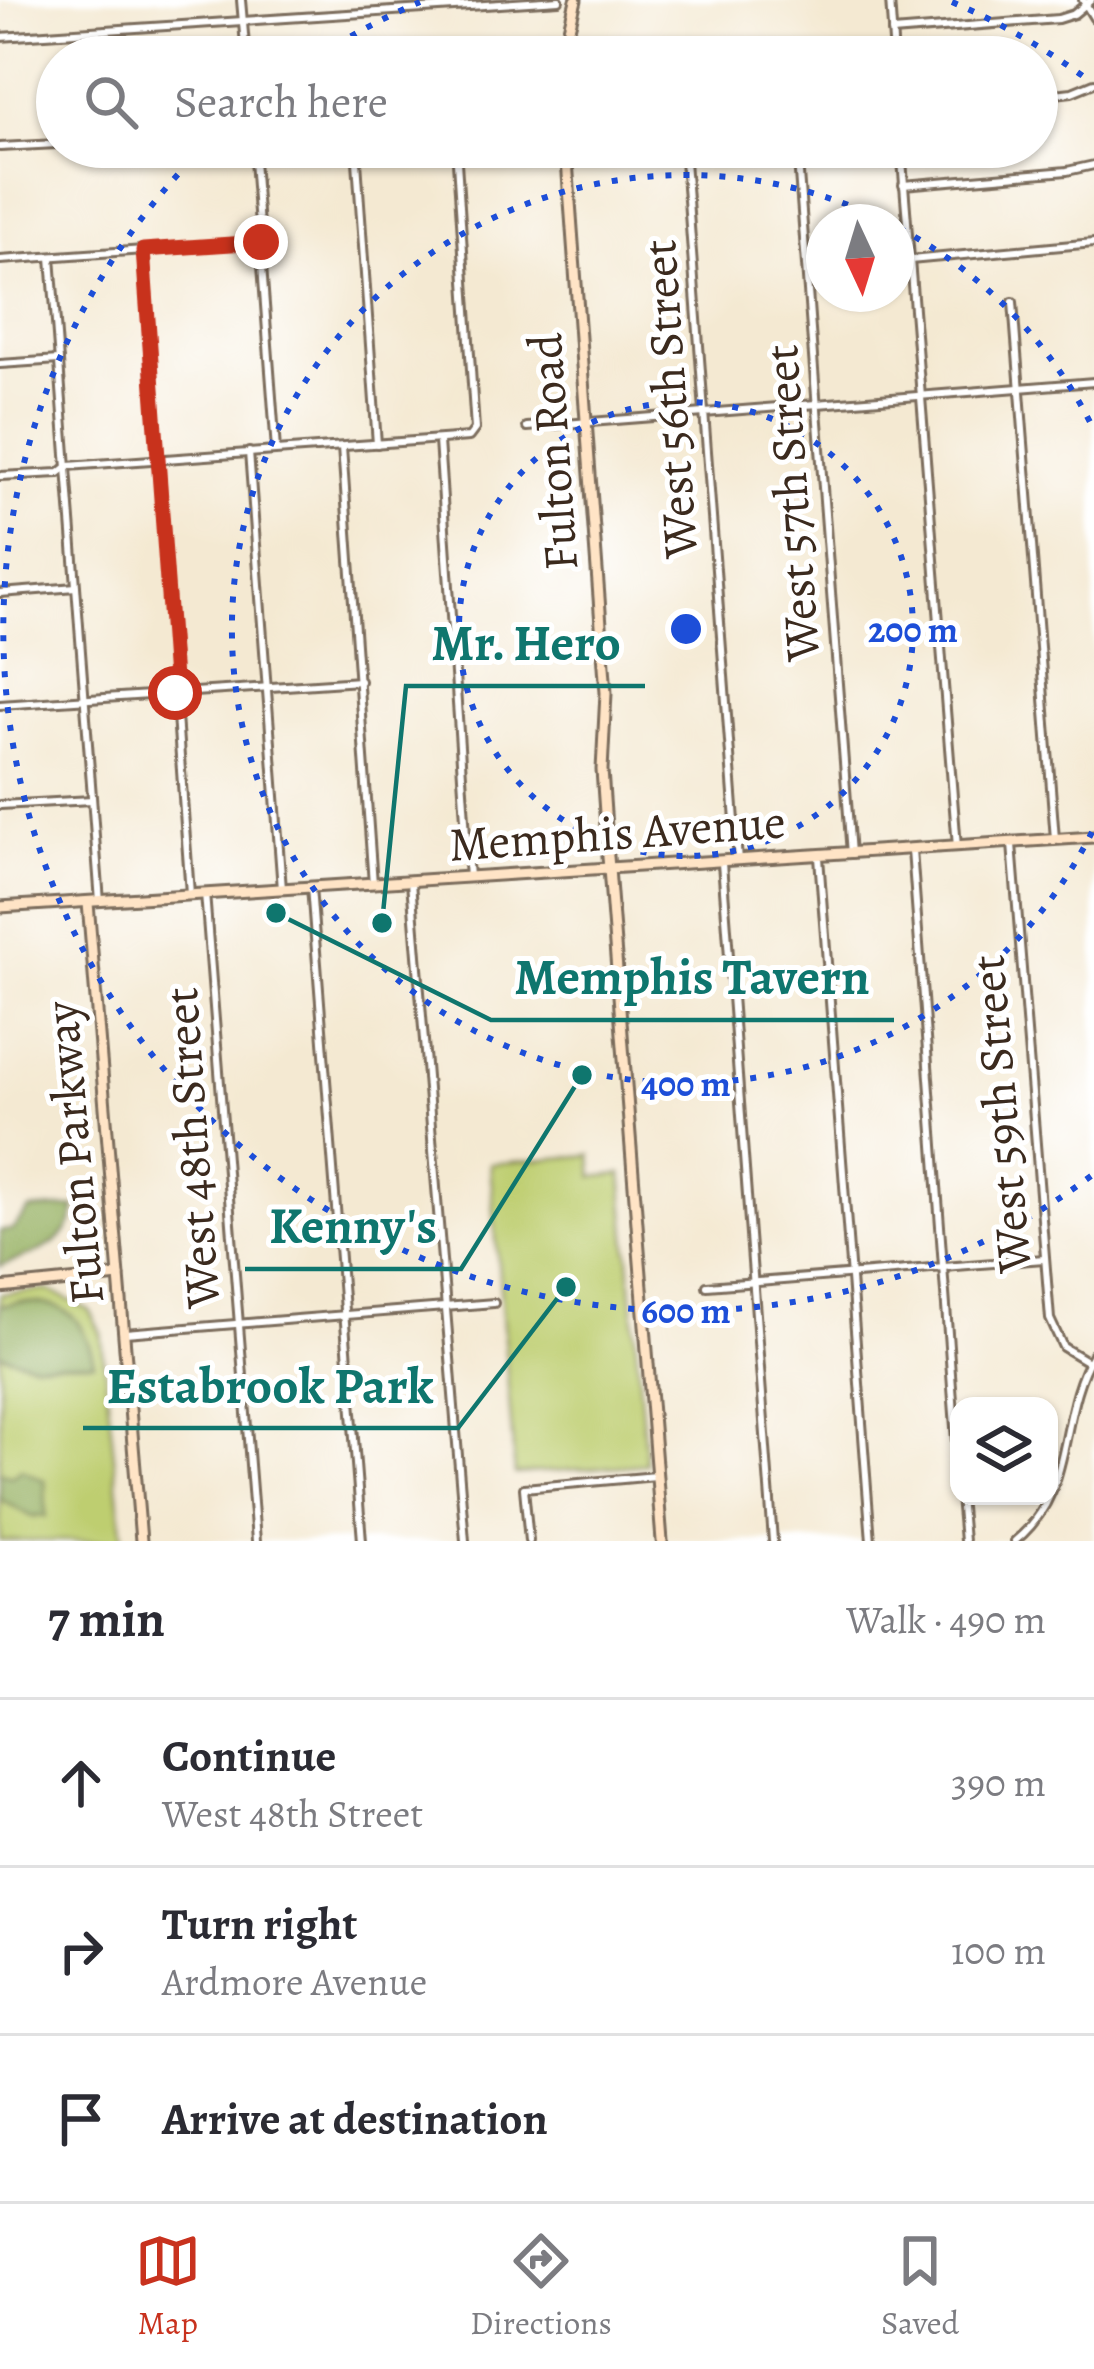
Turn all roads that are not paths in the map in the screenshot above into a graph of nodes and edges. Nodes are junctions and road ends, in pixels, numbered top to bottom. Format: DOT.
graph roads {
  1 [pos="241,0"];
  2 [pos="559,0"];
  3 [pos="576,0"];
  4 [pos="890,0"];
  5 [pos="1087,1"];
  6 [pos="1094,18"];
  7 [pos="242,20"];
  8 [pos="892,32"];
  9 [pos="244,36"];
  10 [pos="567,36"];
  11 [pos="892,36"];
  12 [pos="0,37"];
  13 [pos="1094,83"];
  14 [pos="1058,94"];
  15 [pos="36,145"];
  16 [pos="0,147"];
  17 [pos="1094,165"];
  18 [pos="256,168"];
  19 [pos="357,168"];
  20 [pos="457,168"];
  21 [pos="567,168"];
  22 [pos="686,168"];
  23 [pos="799,168"];
  24 [pos="902,168"];
  25 [pos="903,184"];
  26 [pos="905,204"];
  27 [pos="261,242"];
  28 [pos="1094,243"];
  29 [pos="143,250"];
  30 [pos="51,257"];
  31 [pos="0,260"];
  32 [pos="914,260"];
  33 [pos="1013,302"];
  34 [pos="914,312"];
  35 [pos="59,360"];
  36 [pos="0,364"];
  37 [pos="1094,382"];
  38 [pos="1019,388"];
  39 [pos="920,396"];
  40 [pos="818,405"];
  41 [pos="704,414"];
  42 [pos="585,423"];
  43 [pos="527,427"];
  44 [pos="439,441"];
  45 [pos="377,444"];
  46 [pos="342,446"];
  47 [pos="276,450"];
  48 [pos="249,452"];
  49 [pos="156,458"];
  50 [pos="68,466"];
  51 [pos="0,476"];
  52 [pos="76,587"];
  53 [pos="0,593"];
  54 [pos="360,681"];
  55 [pos="266,687"];
  56 [pos="175,693"];
  57 [pos="86,699"];
  58 [pos="0,705"];
  59 [pos="93,800"];
  60 [pos="0,805"];
  61 [pos="1094,837"];
  62 [pos="1055,839"];
  63 [pos="1012,843"];
  64 [pos="957,847"];
  65 [pos="912,850"];
  66 [pos="850,854"];
  67 [pos="819,855"];
  68 [pos="738,861"];
  69 [pos="722,862"];
  70 [pos="609,868"];
  71 [pos="469,878"];
  72 [pos="411,882"];
  73 [pos="373,884"];
  74 [pos="311,887"];
  75 [pos="282,889"];
  76 [pos="205,892"];
  77 [pos="190,894"];
  78 [pos="94,902"];
  79 [pos="0,908"];
  80 [pos="1045,1259"];
  81 [pos="943,1267"];
  82 [pos="851,1274"];
  83 [pos="118,1276"];
  84 [pos="753,1281"];
  85 [pos="707,1286"];
  86 [pos="0,1288"];
  87 [pos="494,1303"];
  88 [pos="446,1306"];
  89 [pos="343,1316"];
  90 [pos="237,1325"];
  91 [pos="124,1333"];
  92 [pos="1094,1352"];
  93 [pos="1088,1362"];
  94 [pos="953,1397"];
  95 [pos="656,1477"];
  96 [pos="961,1505"];
  97 [pos="141,1541"];
  98 [pos="256,1541"];
  99 [pos="362,1541"];
  100 [pos="465,1541"];
  101 [pos="529,1541"];
  102 [pos="662,1541"];
  103 [pos="773,1541"];
  104 [pos="871,1541"];
  105 [pos="964,1541"];
  106 [pos="1015,1541"];
  1 -- 7 [label="street"];
  2 -- 7 [label="street"];
  3 -- 10 [label="main road"];
  4 -- 8 [label="street"];
  5 -- 6 [label="street"];
  5 -- 8 [label="street"];
  7 -- 9 [label="street"];
  7 -- 12 [label="street"];
  8 -- 11 [label="street"];
  13 -- 14 [label="street"];
  15 -- 16 [label="street"];
  17 -- 25 [label="street"];
  18 -- 27 [label="street"];
  19 -- 45 [label="street"];
  20 -- 44 [label="street"];
  21 -- 42 [label="main road, Fulton Road"];
  22 -- 41 [label="street, West 56th Street"];
  23 -- 40 [label="street, West 57th Street"];
  24 -- 25 [label="street"];
  25 -- 26 [label="street"];
  27 -- 29 [label="street"];
  27 -- 47 [label="street"];
  28 -- 32 [label="street"];
  29 -- 30 [label="street"];
  29 -- 49 [label="street"];
  30 -- 31 [label="street"];
  30 -- 35 [label="street"];
  33 -- 38 [label="street"];
  34 -- 39 [label="street"];
  35 -- 36 [label="street"];
  35 -- 50 [label="street"];
  37 -- 38 [label="street"];
  38 -- 39 [label="street"];
  38 -- 62 [label="street"];
  39 -- 40 [label="street"];
  39 -- 64 [label="street"];
  40 -- 41 [label="street"];
  40 -- 66 [label="street, West 57th Street"];
  41 -- 42 [label="street"];
  41 -- 68 [label="street, West 56th Street"];
  42 -- 43 [label="street"];
  42 -- 70 [label="main road, Fulton Road"];
  44 -- 45 [label="street"];
  44 -- 71 [label="street"];
  45 -- 46 [label="street"];
  46 -- 47 [label="street"];
  46 -- 54 [label="street"];
  47 -- 48 [label="street"];
  48 -- 49 [label="street"];
  48 -- 55 [label="street"];
  49 -- 50 [label="street"];
  49 -- 56 [label="street"];
  50 -- 51 [label="street"];
  50 -- 52 [label="street"];
  52 -- 53 [label="street"];
  52 -- 57 [label="street"];
  54 -- 55 [label="street"];
  54 -- 73 [label="street"];
  55 -- 56 [label="street"];
  55 -- 75 [label="street"];
  56 -- 57 [label="street"];
  56 -- 77 [label="street"];
  57 -- 58 [label="street"];
  57 -- 59 [label="street"];
  59 -- 60 [label="street"];
  59 -- 78 [label="street"];
  61 -- 62 [label="main road, Memphis Avenue"];
  62 -- 63 [label="main road, Memphis Avenue"];
  63 -- 64 [label="main road, Memphis Avenue"];
  63 -- 80 [label="street, West 59th Street"];
  64 -- 65 [label="main road, Memphis Avenue"];
  65 -- 66 [label="main road, Memphis Avenue"];
  65 -- 81 [label="street"];
  66 -- 67 [label="main road, Memphis Avenue"];
  67 -- 68 [label="main road, Memphis Avenue"];
  67 -- 82 [label="street"];
  68 -- 69 [label="main road, Memphis Avenue"];
  69 -- 70 [label="main road, Memphis Avenue"];
  69 -- 84 [label="street"];
  70 -- 71 [label="main road, Memphis Avenue"];
  70 -- 95 [label="main road, Fulton Road"];
  71 -- 72 [label="main road, Memphis Avenue"];
  72 -- 73 [label="main road, Memphis Avenue"];
  72 -- 88 [label="street"];
  73 -- 74 [label="main road, Memphis Avenue"];
  74 -- 75 [label="main road, Memphis Avenue"];
  74 -- 89 [label="street"];
  75 -- 76 [label="main road, Memphis Avenue"];
  76 -- 77 [label="main road, Memphis Avenue"];
  76 -- 90 [label="street, West 48th Street"];
  77 -- 78 [label="main road, Memphis Avenue"];
  78 -- 79 [label="main road, Memphis Avenue"];
  78 -- 83 [label="main road, Fulton Parkway"];
  80 -- 81 [label="street"];
  80 -- 93 [label="street, West 59th Street"];
  81 -- 82 [label="street"];
  81 -- 94 [label="street"];
  82 -- 84 [label="street"];
  82 -- 104 [label="street"];
  83 -- 86 [label="main road"];
  83 -- 91 [label="main road, Fulton Parkway"];
  84 -- 85 [label="street"];
  84 -- 103 [label="street"];
  87 -- 88 [label="street"];
  88 -- 89 [label="street"];
  88 -- 100 [label="street"];
  89 -- 90 [label="street"];
  89 -- 99 [label="street"];
  90 -- 91 [label="street"];
  90 -- 98 [label="street, West 48th Street"];
  91 -- 97 [label="main road, Fulton Parkway"];
  92 -- 93 [label="street"];
  93 -- 106 [label="street"];
  95 -- 101 [label="street"];
  95 -- 102 [label="main road, Fulton Road"];
  96 -- 105 [label="street"];
}
